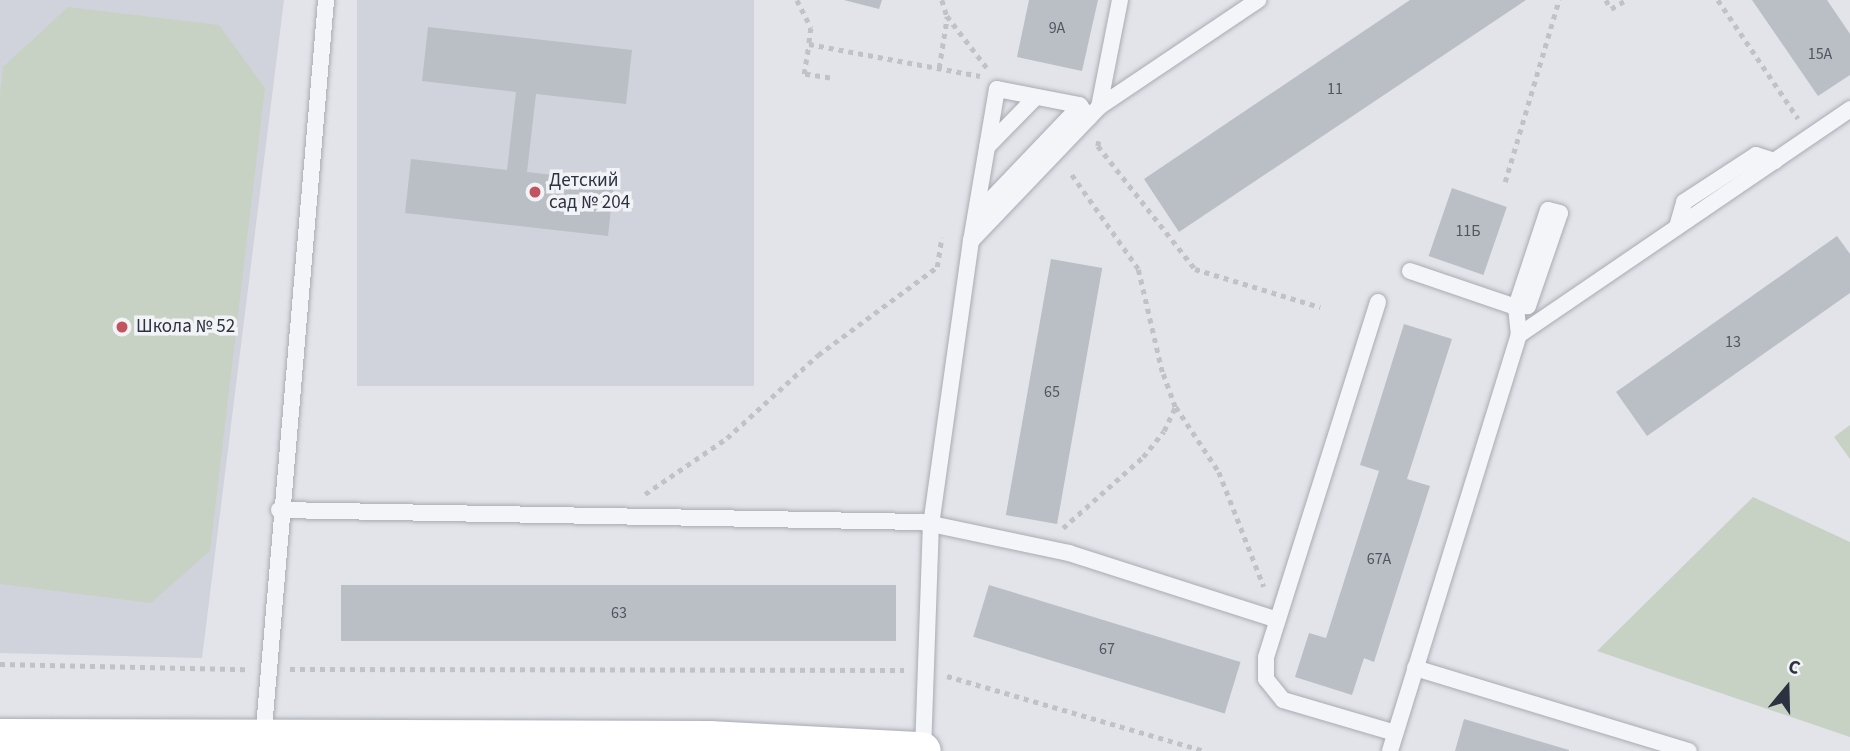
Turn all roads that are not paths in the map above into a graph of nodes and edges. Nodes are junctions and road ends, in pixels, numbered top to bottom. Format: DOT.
graph roads {
  1 [pos="326,0"];
  2 [pos="1121,0"];
  3 [pos="1258,0"];
  4 [pos="1036,96"];
  5 [pos="1850,109"];
  6 [pos="1089,110"];
  7 [pos="987,147"];
  8 [pos="975,215"];
  9 [pos="971,241"];
  10 [pos="1410,271"];
  11 [pos="1378,302"];
  12 [pos="1516,307"];
  13 [pos="1519,335"];
  14 [pos="279,510"];
  15 [pos="932,525"];
  16 [pos="1278,620"];
  17 [pos="1415,668"];
  18 [pos="0,722"];
  19 [pos="1395,733"];
  20 [pos="0,737"];
  21 [pos="53,738"];
  22 [pos="263,740"];
  23 [pos="708,746"];
  24 [pos="923,751"];
  25 [pos="1390,751"];
  26 [pos="1689,751"];
  1 -- 14 [label="lane"];
  2 -- 6 [label="lane"];
  3 -- 6 [label="lane"];
  4 -- 6 [label="lane"];
  4 -- 7 [label="lane"];
  4 -- 7 [label="lane"];
  5 -- 13 [label="lane"];
  6 -- 8 [label="lane"];
  6 -- 9 [label="lane"];
  7 -- 8 [label="lane"];
  8 -- 9 [label="lane"];
  9 -- 15 [label="lane"];
  10 -- 12 [label="lane"];
  11 -- 16 [label="lane"];
  12 -- 12 [label="lane"];
  12 -- 13 [label="lane"];
  13 -- 17 [label="lane"];
  14 -- 15 [label="lane"];
  14 -- 22 [label="lane"];
  15 -- 16 [label="lane"];
  15 -- 24 [label="lane"];
  16 -- 19 [label="lane"];
  17 -- 19 [label="lane"];
  17 -- 26 [label="lane"];
  18 -- 21 [label="lane"];
  19 -- 25 [label="lane"];
  20 -- 21 [label="main road"];
  21 -- 22 [label="main road"];
  22 -- 23 [label="main road"];
  23 -- 24 [label="main road"];
}
